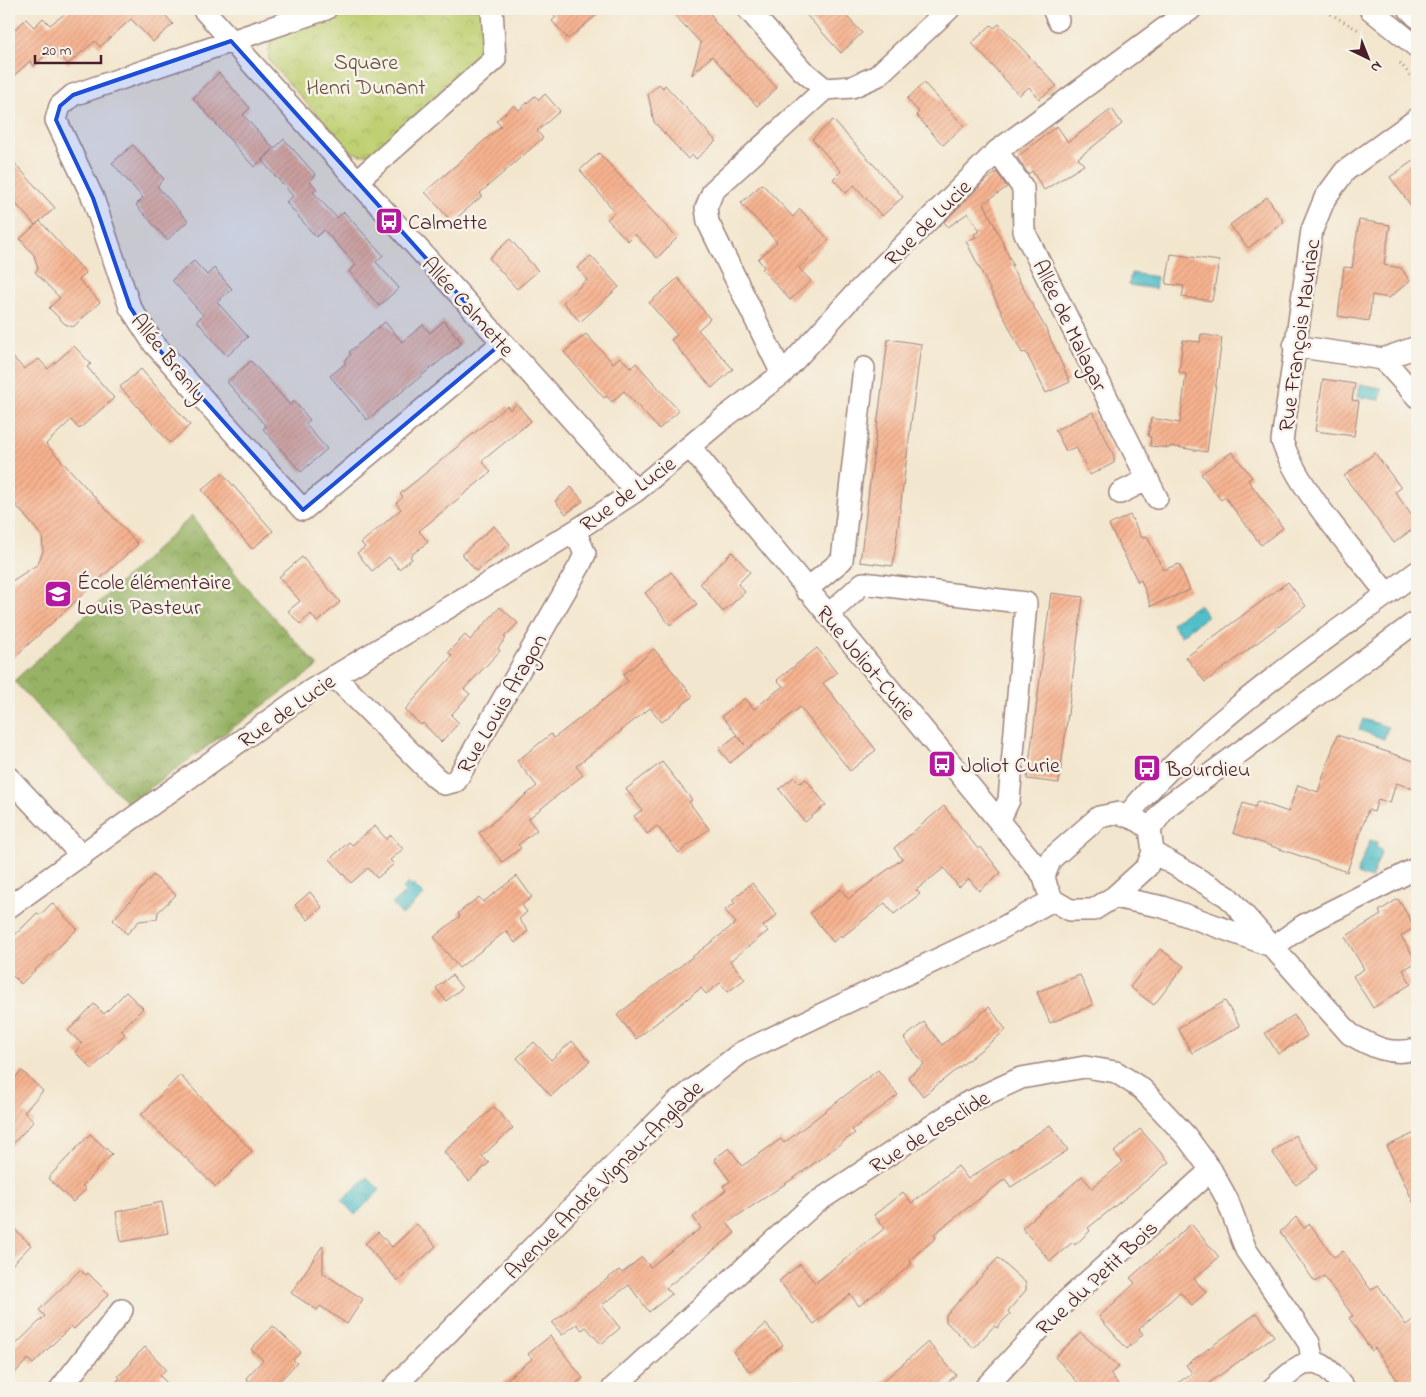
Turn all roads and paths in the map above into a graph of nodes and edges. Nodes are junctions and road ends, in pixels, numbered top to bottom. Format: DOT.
graph roads {
  1 [pos="203,9"];
  2 [pos="326,9"];
  3 [pos="492,9"];
  4 [pos="748,9"];
  5 [pos="950,9"];
  6 [pos="1191,9"];
  7 [pos="1322,9"];
  8 [pos="1370,9"];
  9 [pos="1409,9"];
  10 [pos="1417,17"];
  11 [pos="1361,32"];
  12 [pos="231,40"];
  13 [pos="1417,47"];
  14 [pos="1395,59"];
  15 [pos="1417,83"];
  16 [pos="825,89"];
  17 [pos="1417,119"];
  18 [pos="997,151"];
  19 [pos="357,181"];
  20 [pos="502,343"];
  21 [pos="1294,346"];
  22 [pos="1417,347"];
  23 [pos="1383,360"];
  24 [pos="864,368"];
  25 [pos="782,374"];
  26 [pos="1417,397"];
  27 [pos="690,447"];
  28 [pos="1148,479"];
  29 [pos="636,491"];
  30 [pos="1120,493"];
  31 [pos="1157,498"];
  32 [pos="575,531"];
  33 [pos="842,560"];
  34 [pos="1417,572"];
  35 [pos="864,583"];
  36 [pos="806,590"];
  37 [pos="1388,594"];
  38 [pos="828,615"];
  39 [pos="1417,621"];
  40 [pos="334,676"];
  41 [pos="9,778"];
  42 [pos="1128,816"];
  43 [pos="999,821"];
  44 [pos="1150,829"];
  45 [pos="1153,852"];
  46 [pos="82,856"];
  47 [pos="1417,868"];
  48 [pos="1044,876"];
  49 [pos="1114,897"];
  50 [pos="1053,900"];
  51 [pos="9,908"];
  52 [pos="1273,946"];
  53 [pos="1417,1049"];
  54 [pos="1211,1170"];
  55 [pos="122,1310"];
  56 [pos="1313,1362"];
  57 [pos="61,1388"];
  58 [pos="393,1388"];
  59 [pos="613,1388"];
  60 [pos="985,1388"];
  61 [pos="1273,1388"];
  62 [pos="1344,1388"];
  1 -- 12 [label="street, Allée Calmette"];
  2 -- 12 [label="street"];
  3 -- 19 [label="street"];
  4 -- 16 [label="street"];
  5 -- 16 [label="street"];
  6 -- 18 [label="street, Rue de Lucie"];
  7 -- 11 [label="path"];
  8 -- 13 [label="street"];
  9 -- 10 [label="street"];
  12 -- 19 [label="street, Allée Calmette"];
  12 -- 20 [label="street, Allée Branly"];
  14 -- 15 [label="path"];
  16 -- 25 [label="street"];
  17 -- 21 [label="street, Rue François Mauriac"];
  18 -- 25 [label="street, Rue de Lucie"];
  18 -- 28 [label="street, Allée de Malagar"];
  19 -- 20 [label="street, Allée Calmette"];
  20 -- 29 [label="street, Allée Calmette"];
  21 -- 23 [label="street"];
  21 -- 37 [label="street, Rue François Mauriac"];
  22 -- 23 [label="street"];
  23 -- 26 [label="street"];
  24 -- 33 [label="street"];
  25 -- 27 [label="street, Rue de Lucie"];
  27 -- 29 [label="street, Rue de Lucie"];
  27 -- 36 [label="street, Rue Joliot-Curie"];
  28 -- 30 [label="street"];
  28 -- 31 [label="street, Allée de Malagar"];
  29 -- 32 [label="street, Rue de Lucie"];
  32 -- 40 [label="street, Rue de Lucie"];
  32 -- 40 [label="street, Rue Louis Aragon"];
  33 -- 35 [label="street"];
  33 -- 36 [label="street"];
  34 -- 37 [label="street"];
  35 -- 38 [label="street"];
  35 -- 43 [label="street"];
  36 -- 38 [label="street, Rue Joliot-Curie"];
  37 -- 42 [label="street"];
  38 -- 43 [label="street, Rue Joliot-Curie"];
  39 -- 44 [label="street"];
  40 -- 46 [label="street, Rue de Lucie"];
  41 -- 46 [label="street"];
  42 -- 44 [label="street"];
  42 -- 48 [label="street"];
  43 -- 48 [label="street, Rue Joliot-Curie"];
  44 -- 45 [label="street"];
  45 -- 49 [label="street"];
  45 -- 52 [label="street"];
  46 -- 51 [label="street, Rue de Lucie"];
  47 -- 52 [label="street"];
  48 -- 50 [label="street"];
  49 -- 50 [label="street"];
  49 -- 52 [label="street"];
  50 -- 58 [label="street, Avenue André Vignau-Anglade"];
  52 -- 53 [label="street"];
  54 -- 56 [label="street, Rue de Lesclide"];
  54 -- 59 [label="street, Rue de Lesclide"];
  54 -- 60 [label="street, Rue du Petit Bois"];
  55 -- 57 [label="street"];
  56 -- 61 [label="street"];
  56 -- 62 [label="street"];
}
